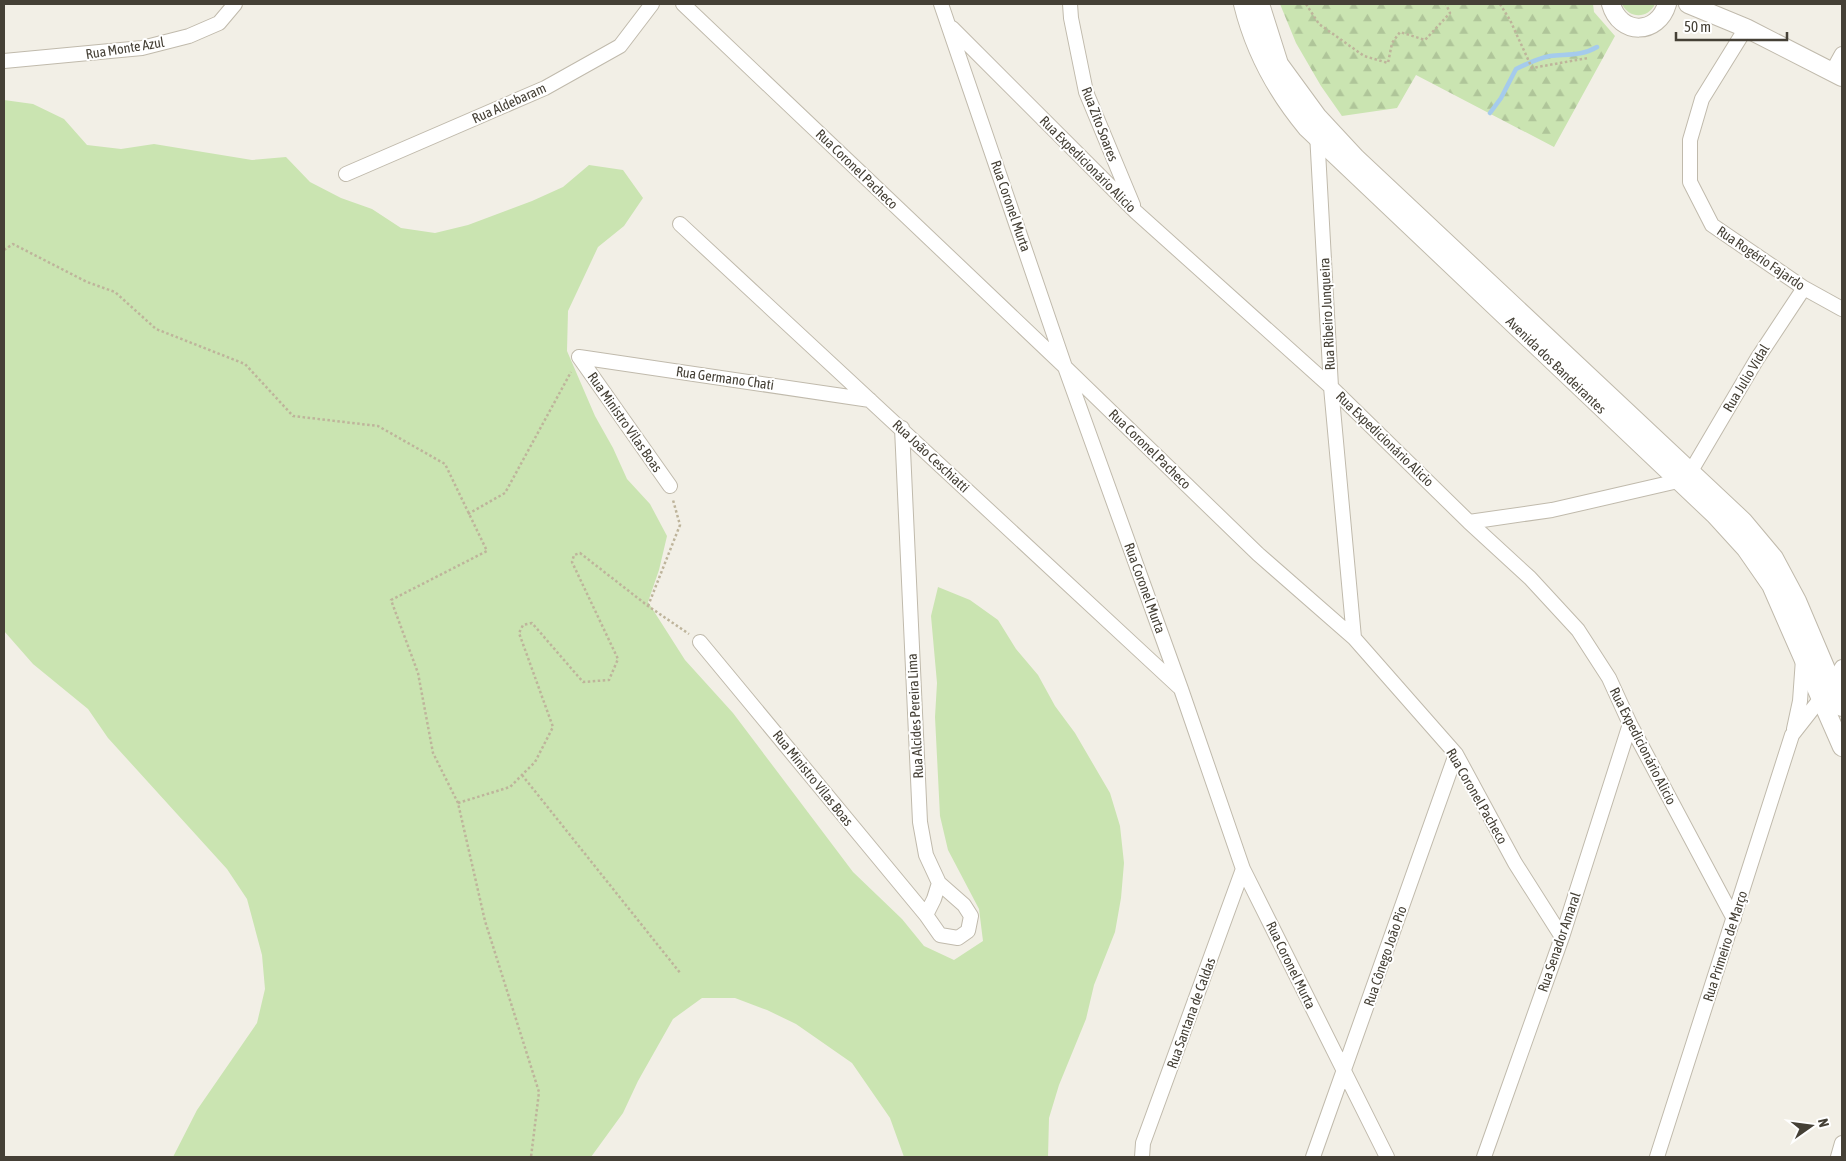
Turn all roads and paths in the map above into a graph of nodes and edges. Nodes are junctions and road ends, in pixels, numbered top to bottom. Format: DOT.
graph roads {
  1 [pos="235,4"];
  2 [pos="652,4"];
  3 [pos="683,4"];
  4 [pos="941,4"];
  5 [pos="1070,4"];
  6 [pos="1243,4"];
  7 [pos="1260,4"];
  8 [pos="1306,4"];
  9 [pos="1446,4"];
  10 [pos="1500,4"];
  11 [pos="1611,4"];
  12 [pos="1667,4"];
  13 [pos="1688,4"];
  14 [pos="950,26"];
  15 [pos="1746,28"];
  16 [pos="1842,54"];
  17 [pos="1588,58"];
  18 [pos="4,62"];
  19 [pos="1837,75"];
  20 [pos="1317,116"];
  21 [pos="1317,138"];
  22 [pos="346,174"];
  23 [pos="1136,212"];
  24 [pos="680,224"];
  25 [pos="4,250"];
  26 [pos="1804,288"];
  27 [pos="1842,308"];
  28 [pos="579,357"];
  29 [pos="1065,367"];
  30 [pos="1331,387"];
  31 [pos="870,400"];
  32 [pos="902,428"];
  33 [pos="1684,476"];
  34 [pos="670,486"];
  35 [pos="468,514"];
  36 [pos="1469,522"];
  37 [pos="648,606"];
  38 [pos="1354,638"];
  39 [pos="700,642"];
  40 [pos="1803,658"];
  41 [pos="1842,667"];
  42 [pos="1832,684"];
  43 [pos="1181,689"];
  44 [pos="1820,698"];
  45 [pos="1842,707"];
  46 [pos="1630,724"];
  47 [pos="1792,735"];
  48 [pos="1842,747"];
  49 [pos="1456,754"];
  50 [pos="522,775"];
  51 [pos="458,803"];
  52 [pos="1243,869"];
  53 [pos="938,883"];
  54 [pos="926,915"];
  55 [pos="1734,919"];
  56 [pos="1562,936"];
  57 [pos="681,974"];
  58 [pos="1345,1072"];
  59 [pos="1842,1143"];
  60 [pos="531,1157"];
  61 [pos="1142,1157"];
  62 [pos="1313,1157"];
  63 [pos="1387,1157"];
  64 [pos="1484,1157"];
  65 [pos="1657,1157"];
  66 [pos="1838,1157"];
  1 -- 18 [label="street, Rua Monte Azul"];
  2 -- 22 [label="street, Rua Aldebaram"];
  3 -- 29 [label="street, Rua Coronel Pacheco"];
  4 -- 14 [label="street, Rua Coronel Murta"];
  5 -- 23 [label="street, Rua Zito Soares"];
  6 -- 21 [label="street, Avenida dos Bandeirantes"];
  7 -- 20 [label="street, Avenida dos Bandeirantes"];
  8 -- 9 [label="path"];
  10 -- 17 [label="path"];
  11 -- 12 [label="street"];
  13 -- 15 [label="street"];
  14 -- 23 [label="street, Rua Expedicionário Alicio"];
  14 -- 29 [label="street, Rua Coronel Murta"];
  15 -- 19 [label="street"];
  15 -- 26 [label="street, Rua Rogério Fajardo"];
  16 -- 19 [label="street"];
  20 -- 21 [label="street, Rua Ribeiro Junqueira"];
  20 -- 33 [label="street, Avenida dos Bandeirantes"];
  21 -- 30 [label="street, Rua Ribeiro Junqueira"];
  21 -- 33 [label="street, Avenida dos Bandeirantes"];
  23 -- 30 [label="street, Rua Expedicionário Alicio"];
  24 -- 31 [label="street, Rua João Ceschiatti"];
  25 -- 35 [label="path"];
  26 -- 27 [label="street, Rua Rogério Fajardo"];
  26 -- 33 [label="street, Rua Julio Vidal"];
  28 -- 31 [label="street, Rua Germano Chati"];
  28 -- 34 [label="street, Rua Ministro Vilas Boas"];
  28 -- 35 [label="path"];
  29 -- 38 [label="street, Rua Coronel Pacheco"];
  29 -- 43 [label="street, Rua Coronel Murta"];
  30 -- 36 [label="street, Rua Expedicionário Alicio"];
  30 -- 38 [label="street, Rua Ribeiro Junqueira"];
  31 -- 32 [label="street, Rua João Ceschiatti"];
  32 -- 43 [label="street, Rua João Ceschiatti"];
  32 -- 53 [label="street, Rua Alcides Pereira Lima"];
  33 -- 36 [label="street"];
  33 -- 40 [label="street, Avenida dos Bandeirantes"];
  33 -- 42 [label="street, Avenida dos Bandeirantes"];
  34 -- 37 [label="path"];
  35 -- 51 [label="path"];
  36 -- 46 [label="street, Rua Expedicionário Alicio"];
  37 -- 39 [label="path"];
  37 -- 50 [label="path"];
  38 -- 49 [label="street, Rua Coronel Pacheco"];
  39 -- 54 [label="street, Rua Ministro Vilas Boas"];
  40 -- 44 [label="street, Avenida dos Bandeirantes"];
  40 -- 47 [label="street, Rua Primeiro de Março"];
  41 -- 42 [label="street, Rua Primeiro de Março"];
  42 -- 44 [label="street, Rua Primeiro de Março"];
  42 -- 45 [label="street, Avenida dos Bandeirantes"];
  43 -- 52 [label="street, Rua Coronel Murta"];
  44 -- 47 [label="street, Rua Primeiro de Março"];
  44 -- 48 [label="street, Avenida dos Bandeirantes"];
  46 -- 55 [label="street, Rua Expedicionário Alicio"];
  46 -- 56 [label="street, Rua Senador Amaral"];
  47 -- 55 [label="street, Rua Primeiro de Março"];
  49 -- 56 [label="street, Rua Coronel Pacheco"];
  49 -- 58 [label="street, Rua Cônego João Pio"];
  50 -- 51 [label="path"];
  50 -- 57 [label="path"];
  51 -- 60 [label="path"];
  52 -- 58 [label="street, Rua Coronel Murta"];
  52 -- 61 [label="street, Rua Santana de Caldas"];
  53 -- 54 [label="street"];
  53 -- 54 [label="street, Rua Alcides Pereira Lima"];
  55 -- 65 [label="street, Rua Primeiro de Março"];
  56 -- 64 [label="street, Rua Senador Amaral"];
  58 -- 62 [label="street, Rua Cônego João Pio"];
  58 -- 63 [label="street, Rua Coronel Murta"];
  59 -- 66 [label="street"];
}
